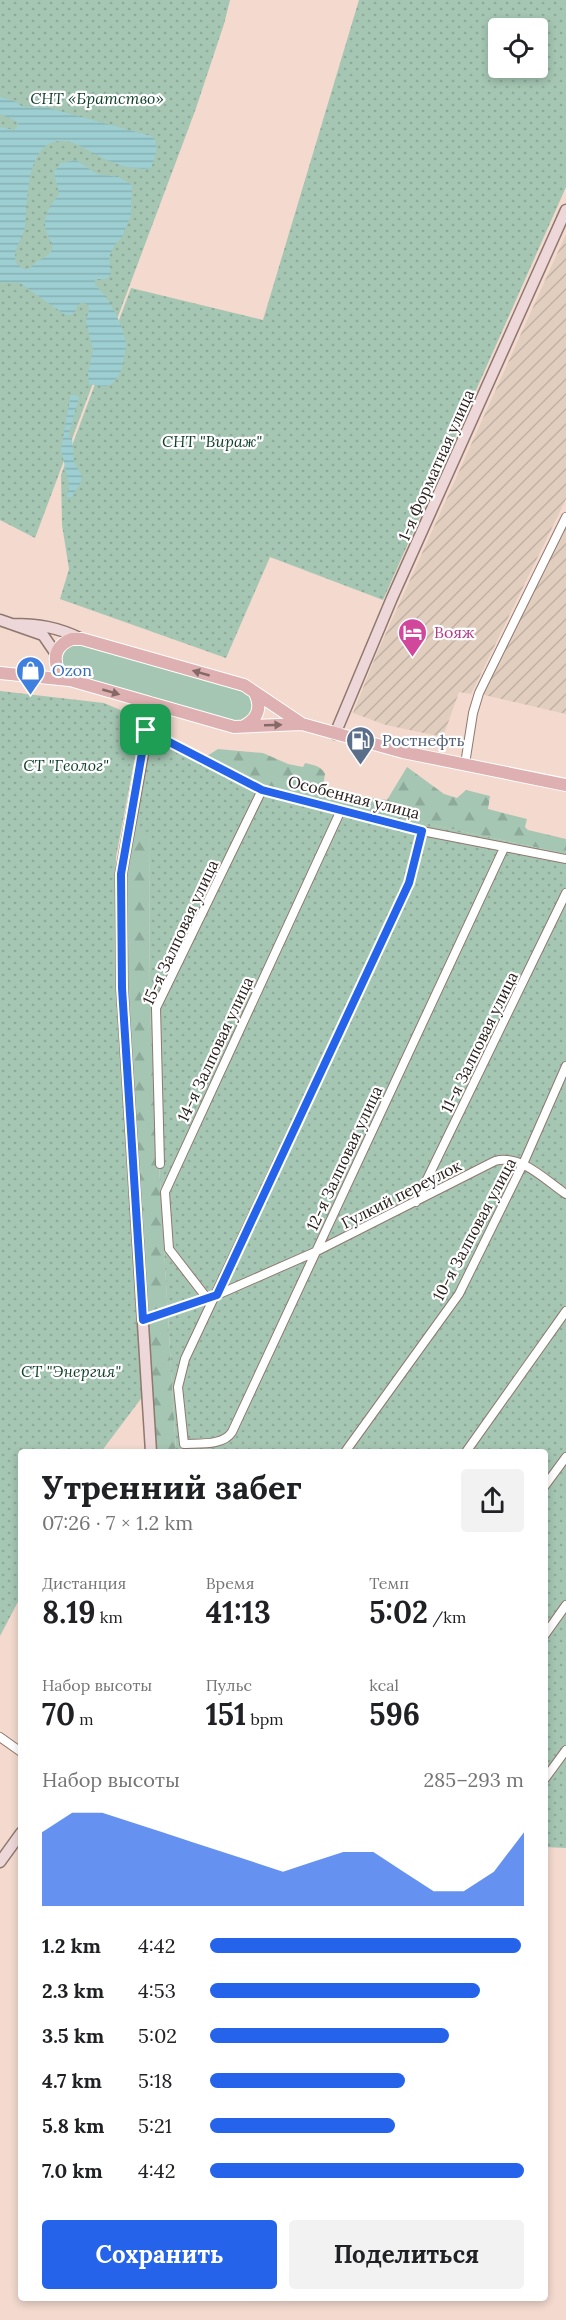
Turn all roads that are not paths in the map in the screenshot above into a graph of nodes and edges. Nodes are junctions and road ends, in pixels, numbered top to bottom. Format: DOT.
graph roads {
  1 [pos="566,210"];
  2 [pos="566,517"];
  3 [pos="0,620"];
  4 [pos="11,624"];
  5 [pos="82,639"];
  6 [pos="56,656"];
  7 [pos="0,673"];
  8 [pos="30,675"];
  9 [pos="70,680"];
  10 [pos="255,693"];
  11 [pos="152,703"];
  12 [pos="302,724"];
  13 [pos="244,726"];
  14 [pos="146,730"];
  15 [pos="335,734"];
  16 [pos="465,764"];
  17 [pos="566,785"];
  18 [pos="262,790"];
  19 [pos="340,810"];
  20 [pos="422,831"];
  21 [pos="504,848"];
  22 [pos="566,859"];
  23 [pos="566,893"];
  24 [pos="566,1066"];
  25 [pos="160,1164"];
  26 [pos="523,1164"];
  27 [pos="566,1194"];
  28 [pos="416,1203"];
  29 [pos="315,1252"];
  30 [pos="217,1295"];
  31 [pos="206,1297"];
  32 [pos="566,1311"];
  33 [pos="143,1320"];
  34 [pos="151,1449"];
  35 [pos="347,1449"];
  36 [pos="468,1449"];
  37 [pos="566,1457"];
  38 [pos="548,1482"];
  39 [pos="566,1605"];
  40 [pos="548,1630"];
  41 [pos="0,1737"];
  42 [pos="18,1750"];
  43 [pos="566,1750"];
  44 [pos="548,1775"];
  45 [pos="18,1837"];
  46 [pos="0,1862"];
  1 -- 15 [label="street, 1-я Форматная улица"];
  2 -- 16 [label="street"];
  3 -- 4 [label="street"];
  4 -- 5 [label="street"];
  4 -- 6 [label="street"];
  5 -- 6 [label="main road"];
  10 -- 5 [label="main road, one-way"];
  6 -- 8 [label="main road"];
  6 -- 9 [label="main road"];
  7 -- 8 [label="main road"];
  8 -- 9 [label="main road"];
  9 -- 11 [label="main road, one-way"];
  10 -- 12 [label="main road"];
  10 -- 13 [label="main road"];
  11 -- 13 [label="main road"];
  11 -- 14 [label="street"];
  13 -- 12 [label="main road, one-way"];
  12 -- 15 [label="main road"];
  14 -- 18 [label="street, Особенная улица"];
  14 -- 33 [label="street"];
  15 -- 16 [label="main road"];
  16 -- 17 [label="main road"];
  18 -- 19 [label="street, Особенная улица"];
  18 -- 25 [label="street, 15-я Залповая улица"];
  19 -- 20 [label="street, Особенная улица"];
  19 -- 31 [label="street, 14-я Залповая улица"];
  20 -- 21 [label="street, Особенная улица"];
  20 -- 30 [label="street"];
  21 -- 22 [label="street, Особенная улица"];
  21 -- 29 [label="street, 12-я Залповая улица"];
  23 -- 28 [label="street, 11-я Залповая улица"];
  24 -- 26 [label="street, 10-я Залповая улица"];
  26 -- 27 [label="street, Гулкий переулок"];
  26 -- 28 [label="street, Гулкий переулок"];
  26 -- 35 [label="street, 10-я Залповая улица"];
  28 -- 29 [label="street, Гулкий переулок"];
  29 -- 30 [label="street, Гулкий переулок"];
  29 -- 30 [label="street, 12-я Залповая улица"];
  30 -- 31 [label="street, Гулкий переулок"];
  31 -- 33 [label="street, Гулкий переулок"];
  32 -- 36 [label="street"];
  33 -- 34 [label="street"];
  37 -- 38 [label="street"];
  39 -- 40 [label="street"];
  41 -- 42 [label="street"];
  43 -- 44 [label="street"];
  45 -- 46 [label="street"];
}
